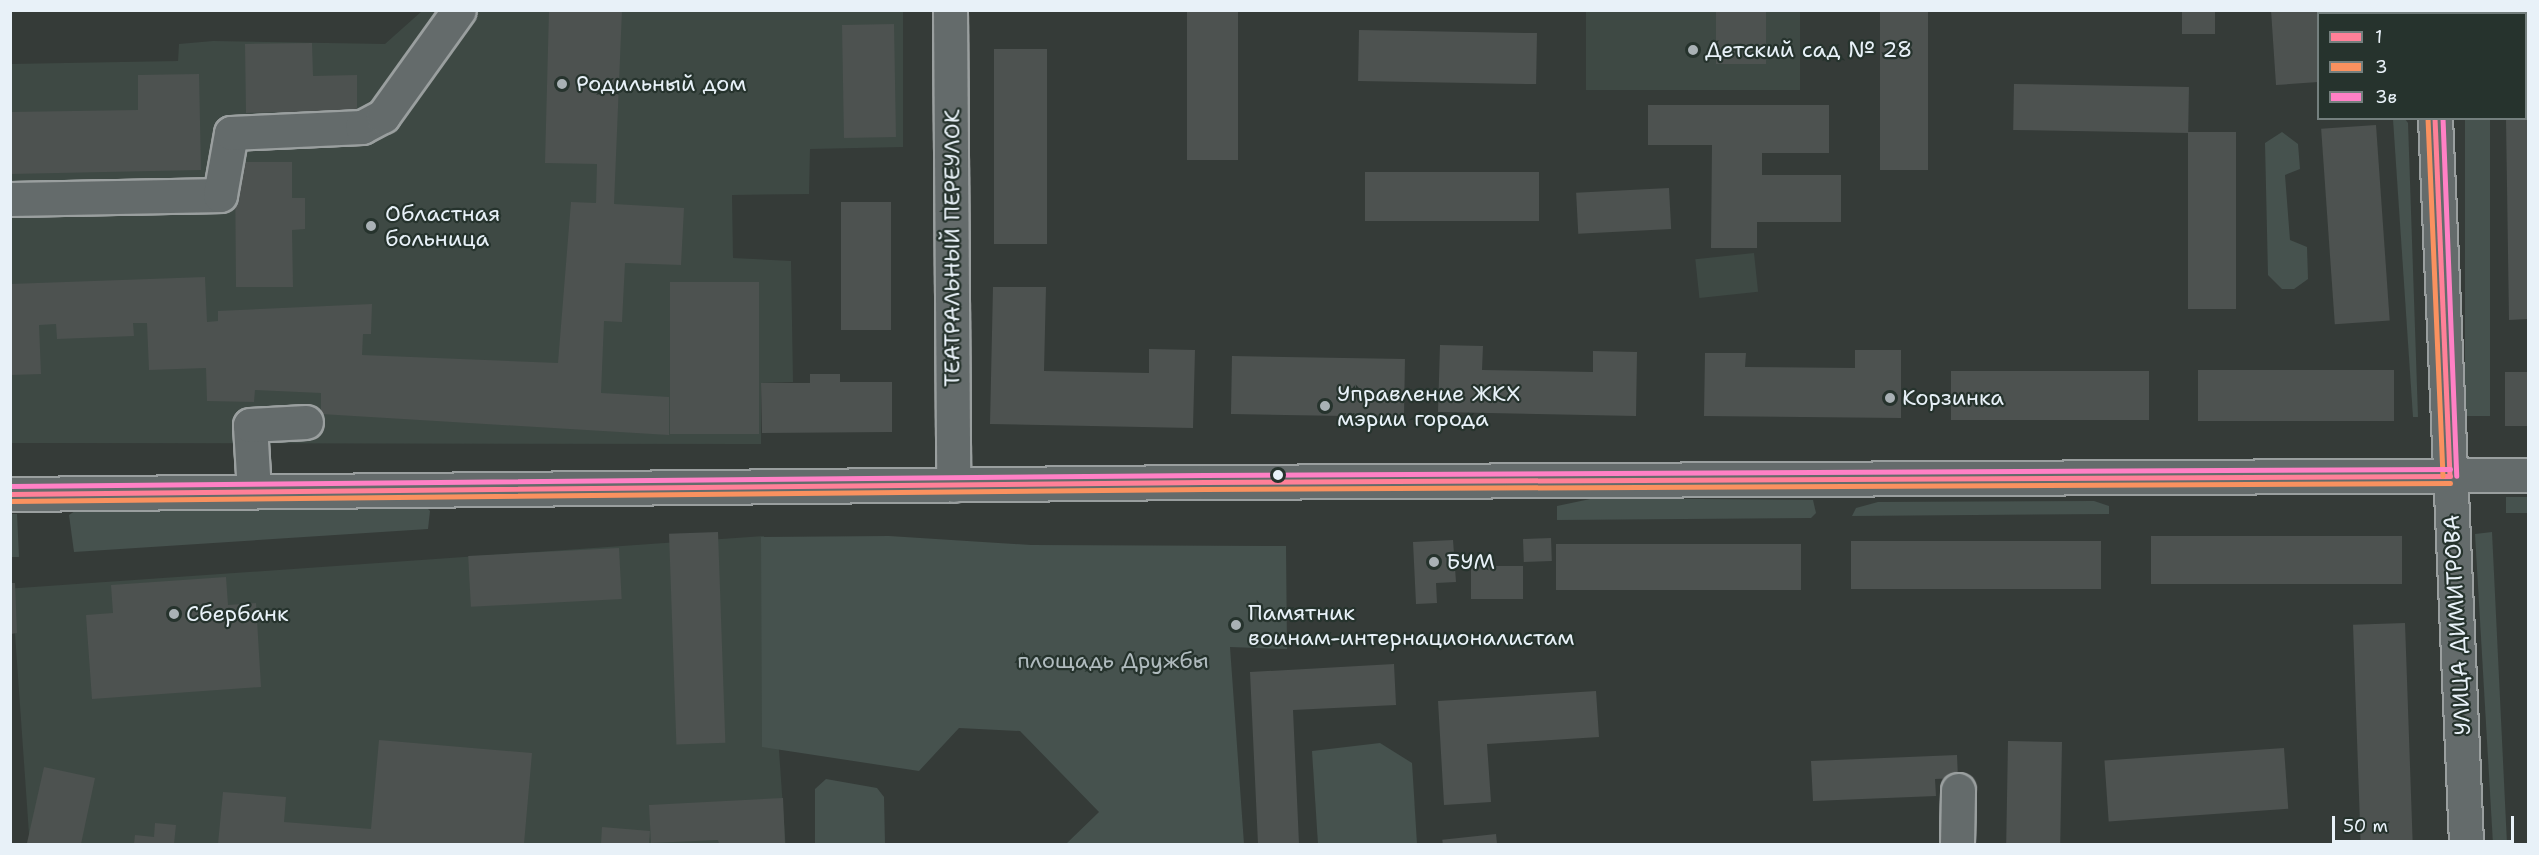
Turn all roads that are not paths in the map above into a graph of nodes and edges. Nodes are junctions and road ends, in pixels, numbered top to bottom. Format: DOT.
graph roads {
  1 [pos="459,10"];
  2 [pos="950,10"];
  3 [pos="2435,120"];
  4 [pos="10,200"];
  5 [pos="292,415"];
  6 [pos="2529,475"];
  7 [pos="2450,476"];
  8 [pos="953,485"];
  9 [pos="254,490"];
  10 [pos="10,494"];
  11 [pos="1958,790"];
  12 [pos="1957,844"];
  13 [pos="2466,844"];
  1 -- 4 [label="main road"];
  2 -- 8 [label="main road, ТЕАТРАЛЬНЫЙ ПЕРЕУЛОК"];
  3 -- 7 [label="main road, УЛИЦА ДИМИТРОВА"];
  5 -- 9 [label="main road"];
  6 -- 7 [label="main road"];
  7 -- 8 [label="main road"];
  7 -- 13 [label="main road, УЛИЦА ДИМИТРОВА"];
  8 -- 9 [label="main road"];
  9 -- 10 [label="main road"];
  11 -- 12 [label="main road"];
}
